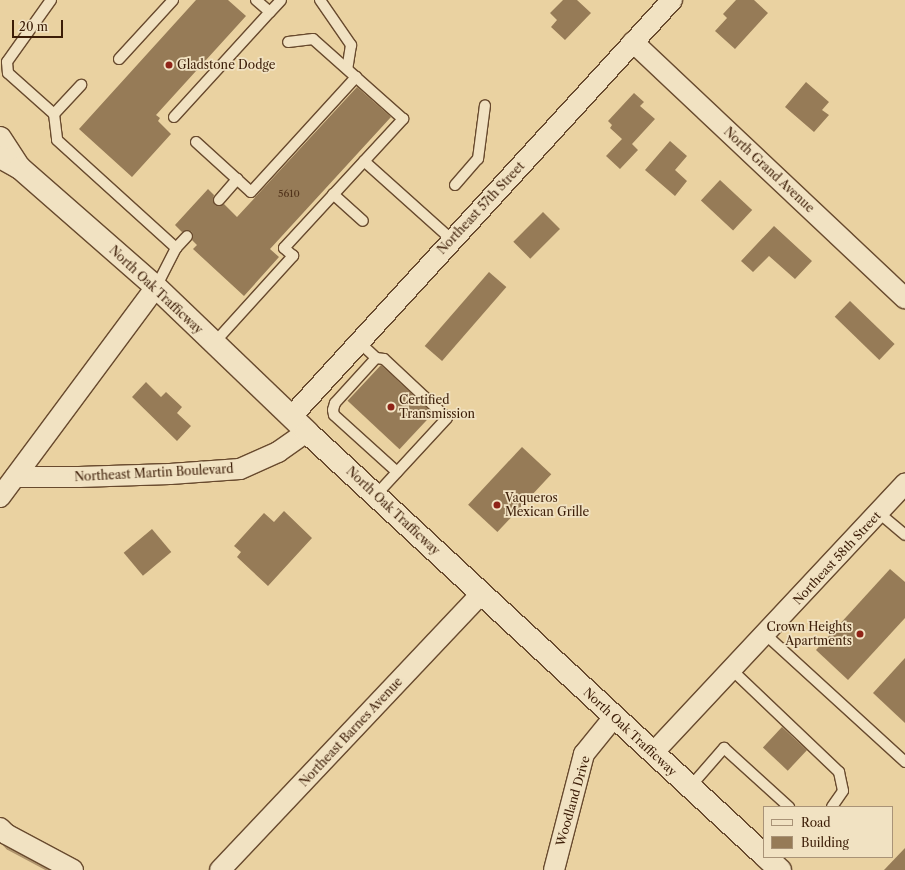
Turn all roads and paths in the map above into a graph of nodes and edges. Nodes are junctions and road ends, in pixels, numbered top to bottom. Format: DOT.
graph roads {
  1 [pos="50,0"];
  2 [pos="173,0"];
  3 [pos="256,0"];
  4 [pos="281,0"];
  5 [pos="320,0"];
  6 [pos="672,0"];
  7 [pos="270,12"];
  8 [pos="288,42"];
  9 [pos="633,42"];
  10 [pos="119,59"];
  11 [pos="347,69"];
  12 [pos="356,77"];
  13 [pos="81,85"];
  14 [pos="485,105"];
  15 [pos="54,114"];
  16 [pos="174,118"];
  17 [pos="0,138"];
  18 [pos="196,142"];
  19 [pos="0,157"];
  20 [pos="364,161"];
  21 [pos="20,168"];
  22 [pos="238,179"];
  23 [pos="455,185"];
  24 [pos="333,194"];
  25 [pos="219,200"];
  26 [pos="363,221"];
  27 [pos="187,236"];
  28 [pos="452,240"];
  29 [pos="176,248"];
  30 [pos="156,287"];
  31 [pos="905,298"];
  32 [pos="359,342"];
  33 [pos="214,343"];
  34 [pos="376,358"];
  35 [pos="299,425"];
  36 [pos="397,472"];
  37 [pos="15,477"];
  38 [pos="905,484"];
  39 [pos="375,496"];
  40 [pos="0,497"];
  41 [pos="879,513"];
  42 [pos="905,535"];
  43 [pos="481,594"];
  44 [pos="765,634"];
  45 [pos="732,670"];
  46 [pos="614,717"];
  47 [pos="654,753"];
  48 [pos="905,762"];
  49 [pos="690,787"];
  50 [pos="788,806"];
  51 [pos="833,806"];
  52 [pos="0,828"];
  53 [pos="763,852"];
  54 [pos="769,858"];
  55 [pos="73,870"];
  56 [pos="220,870"];
  57 [pos="554,870"];
  58 [pos="780,870"];
  1 -- 15 [label="lane"];
  2 -- 10 [label="lane"];
  3 -- 7 [label="lane"];
  4 -- 7 [label="lane"];
  5 -- 11 [label="lane"];
  6 -- 9 [label="street, Northeast 57th Street"];
  7 -- 16 [label="lane"];
  8 -- 11 [label="lane"];
  9 -- 28 [label="street, Northeast 57th Street"];
  9 -- 31 [label="street, North Grand Avenue"];
  11 -- 12 [label="lane"];
  12 -- 20 [label="lane"];
  12 -- 22 [label="lane"];
  13 -- 15 [label="lane"];
  14 -- 23 [label="lane"];
  15 -- 29 [label="lane"];
  17 -- 21 [label="main road, North Oak Trafficway"];
  18 -- 22 [label="lane"];
  19 -- 21 [label="main road, North Oak Trafficway"];
  20 -- 24 [label="lane"];
  20 -- 28 [label="lane"];
  21 -- 30 [label="main road, North Oak Trafficway"];
  22 -- 25 [label="lane"];
  24 -- 26 [label="lane"];
  24 -- 33 [label="lane"];
  27 -- 29 [label="lane"];
  28 -- 32 [label="street, Northeast 57th Street"];
  29 -- 30 [label="lane"];
  30 -- 33 [label="main road, North Oak Trafficway"];
  30 -- 37 [label="street"];
  32 -- 34 [label="lane"];
  32 -- 35 [label="street, Northeast 57th Street"];
  33 -- 35 [label="main road, North Oak Trafficway"];
  34 -- 36 [label="lane"];
  34 -- 36 [label="lane"];
  35 -- 37 [label="street, Northeast Martin Boulevard"];
  35 -- 39 [label="main road, North Oak Trafficway"];
  36 -- 39 [label="lane"];
  37 -- 40 [label="street"];
  38 -- 41 [label="street, Northeast 58th Street"];
  39 -- 43 [label="main road, North Oak Trafficway"];
  41 -- 42 [label="lane"];
  41 -- 44 [label="street, Northeast 58th Street"];
  43 -- 46 [label="main road, North Oak Trafficway"];
  43 -- 56 [label="street, Northeast Barnes Avenue"];
  44 -- 45 [label="street, Northeast 58th Street"];
  44 -- 48 [label="lane"];
  45 -- 47 [label="street, Northeast 58th Street"];
  45 -- 51 [label="lane"];
  46 -- 47 [label="main road, North Oak Trafficway"];
  46 -- 57 [label="street, Woodland Drive"];
  47 -- 49 [label="main road, North Oak Trafficway"];
  49 -- 50 [label="lane"];
  49 -- 53 [label="main road, North Oak Trafficway"];
  52 -- 55 [label="street"];
  54 -- 58 [label="main road, North Oak Trafficway"];
}
